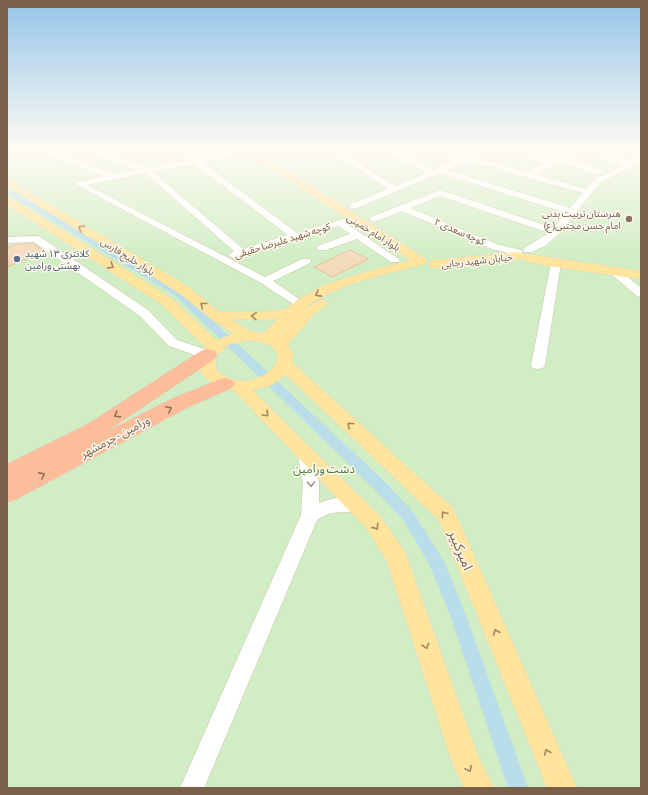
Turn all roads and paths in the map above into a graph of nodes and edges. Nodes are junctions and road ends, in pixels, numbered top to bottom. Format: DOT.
graph roads {
  1 [pos="15,187"];
  2 [pos="85,187"];
  3 [pos="166,187"];
  4 [pos="230,187"];
  5 [pos="303,187"];
  6 [pos="323,187"];
  7 [pos="391,187"];
  8 [pos="399,187"];
  9 [pos="487,187"];
  10 [pos="570,187"];
  11 [pos="592,187"];
  12 [pos="394,189"];
  13 [pos="588,192"];
  14 [pos="7,200"];
  15 [pos="354,206"];
  16 [pos="403,208"];
  17 [pos="572,212"];
  18 [pos="352,219"];
  19 [pos="374,219"];
  20 [pos="340,222"];
  21 [pos="556,232"];
  22 [pos="358,235"];
  23 [pos="295,236"];
  24 [pos="7,240"];
  25 [pos="322,248"];
  26 [pos="242,252"];
  27 [pos="525,254"];
  28 [pos="223,258"];
  29 [pos="395,260"];
  30 [pos="306,261"];
  31 [pos="432,262"];
  32 [pos="561,264"];
  33 [pos="614,271"];
  34 [pos="641,275"];
  35 [pos="265,281"];
  36 [pos="641,294"];
  37 [pos="296,309"];
  38 [pos="216,316"];
  39 [pos="225,344"];
  40 [pos="273,361"];
  41 [pos="538,365"];
  42 [pos="232,385"];
  43 [pos="306,455"];
  44 [pos="7,474"];
  45 [pos="7,493"];
  46 [pos="357,505"];
  47 [pos="310,515"];
  48 [pos="192,788"];
  49 [pos="479,788"];
  50 [pos="562,788"];
  38 -- 1 [label="main road, بلوار خلیج فارس, one-way"];
  2 -- 28 [label="street"];
  3 -- 26 [label="street"];
  4 -- 23 [label="street"];
  5 -- 18 [label="main road, بلوار امام خمینی"];
  6 -- 15 [label="main road, بلوار امام خمینی"];
  7 -- 12 [label="street"];
  8 -- 12 [label="street"];
  9 -- 17 [label="street"];
  10 -- 13 [label="street"];
  11 -- 13 [label="street, خیابان شهید رجایی"];
  12 -- 15 [label="street"];
  13 -- 17 [label="street, خیابان شهید رجایی"];
  14 -- 39 [label="main road, بلوار خلیج فارس, one-way"];
  15 -- 19 [label="main road, بلوار امام خمینی"];
  16 -- 19 [label="street"];
  16 -- 21 [label="street"];
  16 -- 27 [label="street, کوچه سعدی ۲"];
  17 -- 21 [label="street, خیابان شهید رجایی"];
  18 -- 20 [label="street, کوچه شهید علیرضا حقیقی"];
  18 -- 31 [label="main road, بلوار امام خمینی"];
  19 -- 31 [label="main road, بلوار امام خمینی"];
  20 -- 22 [label="street"];
  20 -- 23 [label="street, کوچه شهید علیرضا حقیقی"];
  21 -- 27 [label="street, خیابان شهید رجایی"];
  22 -- 25 [label="street"];
  22 -- 29 [label="street"];
  23 -- 26 [label="street, کوچه شهید علیرضا حقیقی"];
  24 -- 39 [label="street"];
  26 -- 28 [label="street, کوچه شهید علیرضا حقیقی"];
  27 -- 31 [label="main road, خیابان شهید رجایی"];
  27 -- 32 [label="main road"];
  28 -- 35 [label="street"];
  30 -- 35 [label="street"];
  31 -- 37 [label="main road, one-way"];
  31 -- 40 [label="main road"];
  32 -- 33 [label="main road"];
  32 -- 41 [label="street"];
  33 -- 34 [label="main road"];
  33 -- 36 [label="street"];
  35 -- 37 [label="street"];
  37 -- 38 [label="main road, one-way"];
  37 -- 40 [label="main road"];
  38 -- 39 [label="main road, بلوار خلیج فارس"];
  39 -- 40 [label="main road"];
  39 -- 42 [label="main road"];
  39 -- 44 [label="highway, ورامین - چرمشهر, one-way"];
  40 -- 42 [label="main road"];
  50 -- 40 [label="main road, امیرکبیر, one-way"];
  42 -- 43 [label="main road, one-way"];
  45 -- 42 [label="highway, ورامین - چرمشهر, one-way"];
  43 -- 46 [label="main road"];
  43 -- 47 [label="street, one-way"];
  46 -- 47 [label="street"];
  46 -- 49 [label="main road, one-way"];
  47 -- 48 [label="street"];
}
